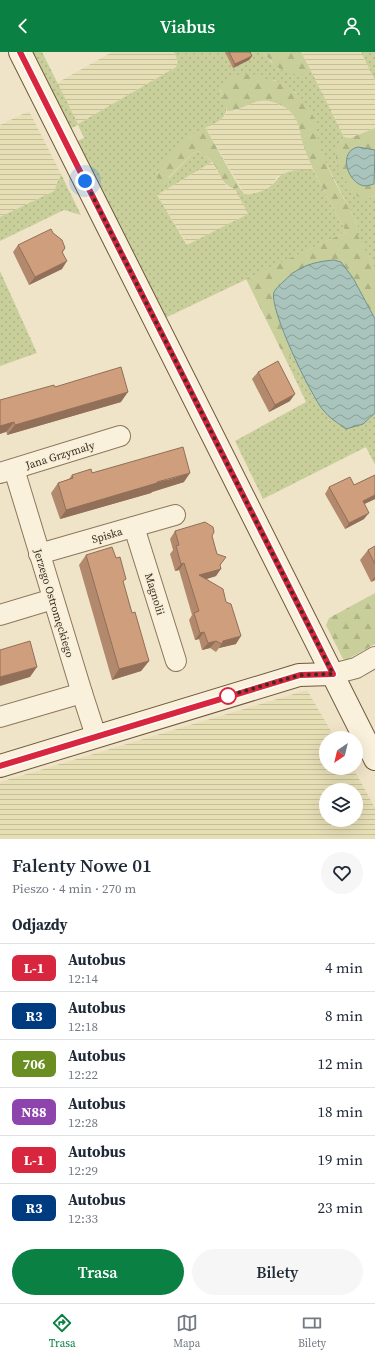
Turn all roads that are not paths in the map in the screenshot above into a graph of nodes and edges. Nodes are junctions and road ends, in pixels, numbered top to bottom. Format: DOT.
graph roads {
  1 [pos="20,52"];
  2 [pos="120,436"];
  3 [pos="7,471"];
  4 [pos="175,515"];
  5 [pos="134,527"];
  6 [pos="39,554"];
  7 [pos="53,599"];
  8 [pos="0,615"];
  9 [pos="375,657"];
  10 [pos="176,661"];
  11 [pos="333,674"];
  12 [pos="82,694"];
  13 [pos="0,717"];
  14 [pos="96,736"];
  15 [pos="375,759"];
  16 [pos="0,766"];
  1 -- 11 [label="street"];
  2 -- 3 [label="street, Jana Grzymały"];
  3 -- 6 [label="street, Jerzego Ostromęckiego"];
  4 -- 5 [label="street, Spiska"];
  5 -- 6 [label="street, Spiska"];
  5 -- 10 [label="street, Magnolii"];
  6 -- 7 [label="street, Jerzego Ostromęckiego"];
  7 -- 8 [label="street"];
  7 -- 12 [label="street, Jerzego Ostromęckiego"];
  9 -- 11 [label="street"];
  11 -- 14 [label="street"];
  11 -- 15 [label="street"];
  12 -- 13 [label="street"];
  12 -- 14 [label="street, Jerzego Ostromęckiego"];
  14 -- 16 [label="street"];
}
